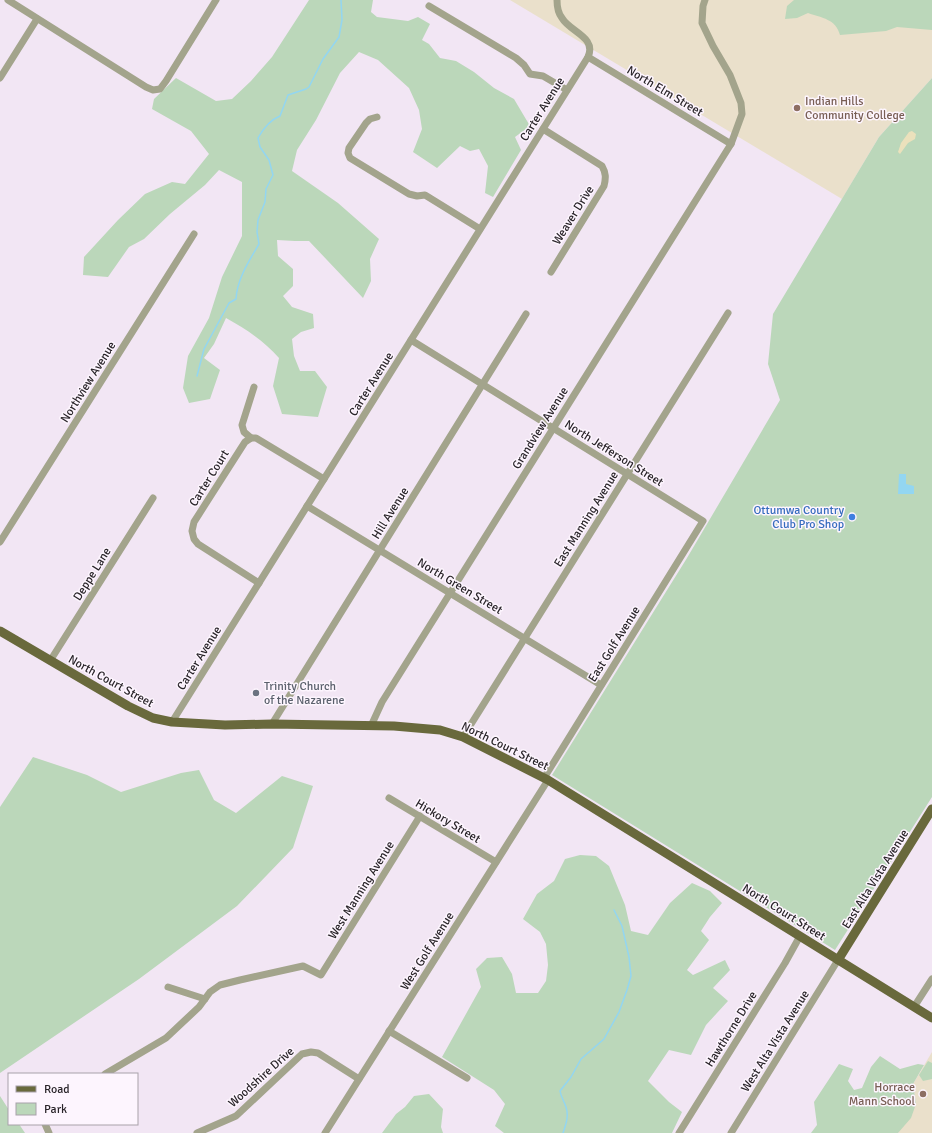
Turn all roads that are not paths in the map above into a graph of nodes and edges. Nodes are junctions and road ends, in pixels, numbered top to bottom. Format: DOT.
graph roads {
  1 [pos="8,0"];
  2 [pos="216,0"];
  3 [pos="557,0"];
  4 [pos="705,0"];
  5 [pos="429,6"];
  6 [pos="37,18"];
  7 [pos="588,56"];
  8 [pos="0,78"];
  9 [pos="567,90"];
  10 [pos="377,117"];
  11 [pos="543,129"];
  12 [pos="731,144"];
  13 [pos="480,229"];
  14 [pos="194,234"];
  15 [pos="551,272"];
  16 [pos="728,313"];
  17 [pos="526,314"];
  18 [pos="411,340"];
  19 [pos="482,384"];
  20 [pos="254,387"];
  21 [pos="553,428"];
  22 [pos="251,438"];
  23 [pos="627,474"];
  24 [pos="324,479"];
  25 [pos="153,498"];
  26 [pos="307,506"];
  27 [pos="703,521"];
  28 [pos="0,542"];
  29 [pos="380,550"];
  30 [pos="259,583"];
  31 [pos="450,593"];
  32 [pos="0,631"];
  33 [pos="525,638"];
  34 [pos="50,661"];
  35 [pos="601,685"];
  36 [pos="172,722"];
  37 [pos="272,724"];
  38 [pos="371,726"];
  39 [pos="463,737"];
  40 [pos="546,779"];
  41 [pos="389,798"];
  42 [pos="932,809"];
  43 [pos="420,816"];
  44 [pos="496,862"];
  45 [pos="800,936"];
  46 [pos="838,960"];
  47 [pos="932,979"];
  48 [pos="168,987"];
  49 [pos="205,999"];
  50 [pos="914,1007"];
  51 [pos="932,1018"];
  52 [pos="390,1031"];
  53 [pos="107,1073"];
  54 [pos="467,1078"];
  55 [pos="359,1079"];
  56 [pos="197,1133"];
  57 [pos="325,1133"];
  58 [pos="679,1133"];
  59 [pos="730,1133"];
  1 -- 6 [label="street"];
  2 -- 6 [label="street"];
  3 -- 7 [label="street"];
  4 -- 12 [label="street, Grandview Avenue"];
  5 -- 9 [label="street"];
  6 -- 8 [label="street"];
  7 -- 9 [label="street, Carter Avenue"];
  7 -- 12 [label="street, North Elm Street"];
  9 -- 11 [label="street, Carter Avenue"];
  10 -- 13 [label="street"];
  11 -- 13 [label="street, Carter Avenue"];
  11 -- 15 [label="street, Weaver Drive"];
  12 -- 21 [label="street, Grandview Avenue"];
  13 -- 18 [label="street, Carter Avenue"];
  14 -- 28 [label="street, Northview Avenue"];
  16 -- 23 [label="street, East Manning Avenue"];
  17 -- 19 [label="street, Hill Avenue"];
  18 -- 19 [label="street, North Jefferson Street"];
  18 -- 24 [label="street, Carter Avenue"];
  19 -- 21 [label="street, North Jefferson Street"];
  19 -- 29 [label="street, Hill Avenue"];
  20 -- 22 [label="street"];
  21 -- 23 [label="street, North Jefferson Street"];
  21 -- 31 [label="street, Grandview Avenue"];
  22 -- 24 [label="street"];
  22 -- 30 [label="street, Carter Court"];
  23 -- 27 [label="street, North Jefferson Street"];
  23 -- 33 [label="street, East Manning Avenue"];
  24 -- 26 [label="street, Carter Avenue"];
  25 -- 34 [label="street, Deppe Lane"];
  26 -- 29 [label="street, North Green Street"];
  26 -- 30 [label="street, Carter Avenue"];
  27 -- 35 [label="street, East Golf Avenue"];
  29 -- 31 [label="street, North Green Street"];
  29 -- 37 [label="street, Hill Avenue"];
  30 -- 36 [label="street, Carter Avenue"];
  31 -- 33 [label="street, North Green Street"];
  31 -- 38 [label="street, Grandview Avenue"];
  32 -- 34 [label="main road, North Court Street"];
  33 -- 35 [label="street, North Green Street"];
  33 -- 39 [label="street, East Manning Avenue"];
  34 -- 36 [label="main road, North Court Street"];
  35 -- 40 [label="street, East Golf Avenue"];
  36 -- 37 [label="main road, North Court Street"];
  37 -- 38 [label="main road, North Court Street"];
  38 -- 39 [label="main road, North Court Street"];
  39 -- 40 [label="main road, North Court Street"];
  40 -- 44 [label="street, West Golf Avenue"];
  40 -- 45 [label="main road, North Court Street"];
  41 -- 43 [label="street, Hickory Street"];
  42 -- 46 [label="main road, East Alta Vista Avenue"];
  43 -- 44 [label="street, Hickory Street"];
  43 -- 49 [label="street, West Manning Avenue"];
  44 -- 52 [label="street, West Golf Avenue"];
  45 -- 46 [label="main road, North Court Street"];
  45 -- 58 [label="street, Hawthorne Drive"];
  46 -- 50 [label="main road, North Court Street"];
  46 -- 59 [label="street, West Alta Vista Avenue"];
  47 -- 50 [label="street"];
  48 -- 49 [label="street"];
  49 -- 53 [label="street"];
  50 -- 51 [label="main road, North Court Street"];
  52 -- 54 [label="street"];
  52 -- 55 [label="street, West Golf Avenue"];
  55 -- 56 [label="street, Woodshire Drive"];
  55 -- 57 [label="street, West Golf Avenue"];
}
